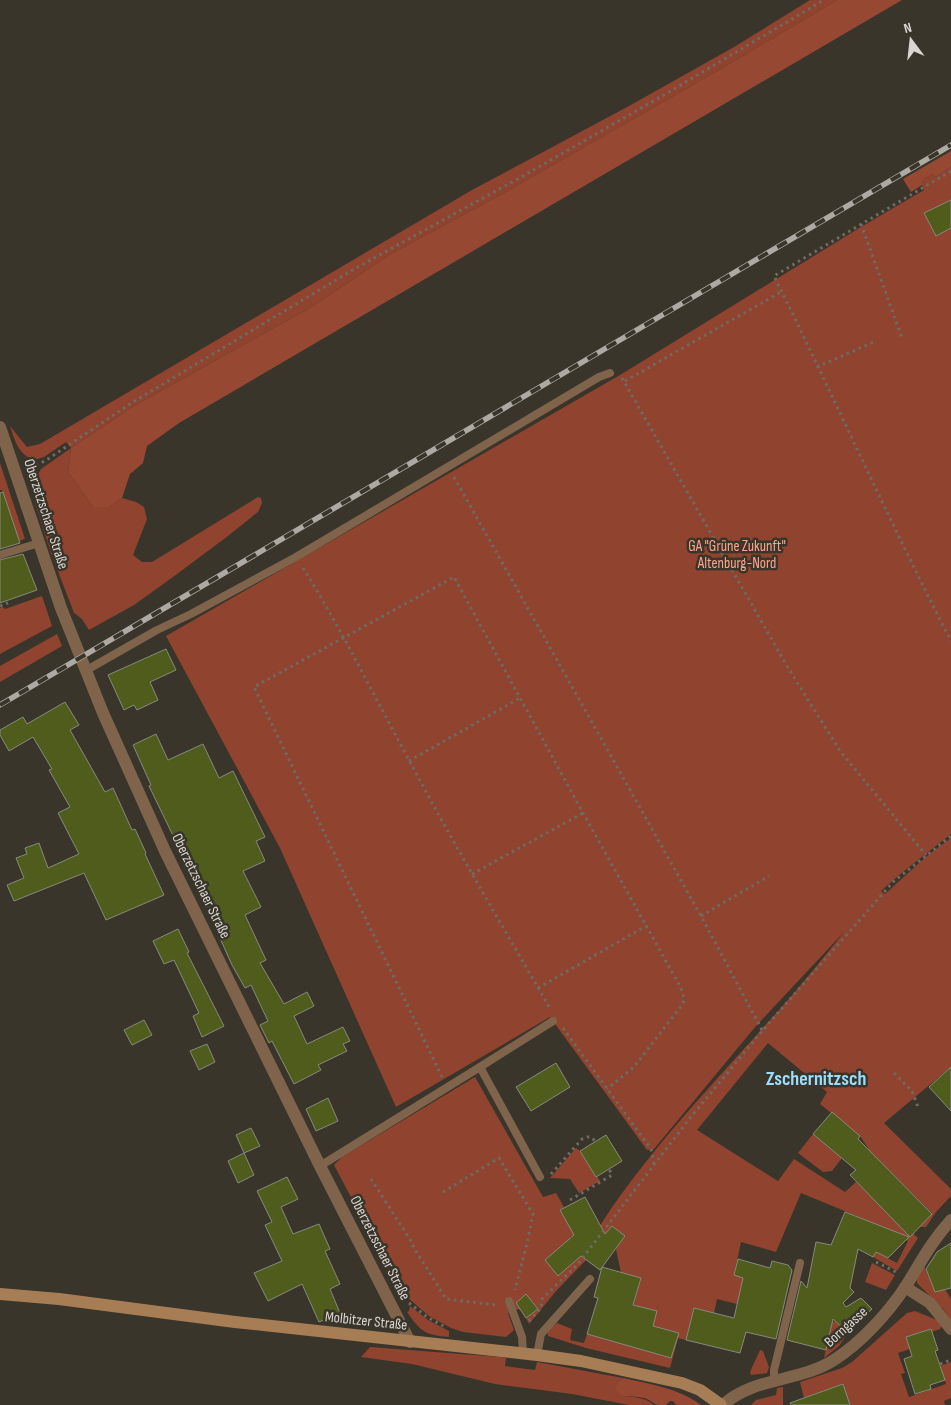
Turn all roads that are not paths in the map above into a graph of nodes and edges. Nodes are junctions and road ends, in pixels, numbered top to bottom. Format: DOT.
graph roads {
  1 [pos="610,373"];
  2 [pos="0,426"];
  3 [pos="39,544"];
  4 [pos="0,555"];
  5 [pos="85,671"];
  6 [pos="555,1020"];
  7 [pos="480,1067"];
  8 [pos="320,1166"];
  9 [pos="540,1177"];
  10 [pos="951,1220"];
  11 [pos="800,1262"];
  12 [pos="590,1279"];
  13 [pos="907,1283"];
  14 [pos="0,1294"];
  15 [pos="509,1300"];
  16 [pos="951,1329"];
  17 [pos="410,1342"];
  18 [pos="523,1353"];
  19 [pos="537,1355"];
  20 [pos="774,1382"];
  21 [pos="722,1405"];
  1 -- 5 [label="lane"];
  2 -- 3 [label="street, Oberzetzschaer Straße"];
  3 -- 4 [label="lane"];
  3 -- 5 [label="street, Oberzetzschaer Straße"];
  5 -- 8 [label="street, Oberzetzschaer Straße"];
  6 -- 7 [label="lane"];
  7 -- 8 [label="lane"];
  7 -- 9 [label="lane"];
  8 -- 17 [label="street, Oberzetzschaer Straße"];
  10 -- 13 [label="street, Borngasse"];
  11 -- 20 [label="lane"];
  12 -- 19 [label="lane"];
  13 -- 16 [label="street"];
  13 -- 20 [label="street, Borngasse"];
  14 -- 17 [label="street, Molbitzer Straße"];
  15 -- 18 [label="lane"];
  17 -- 18 [label="street, Molbitzer Straße"];
  18 -- 19 [label="street, Molbitzer Straße"];
  19 -- 21 [label="street, Molbitzer Straße"];
  20 -- 21 [label="street, Borngasse"];
}
